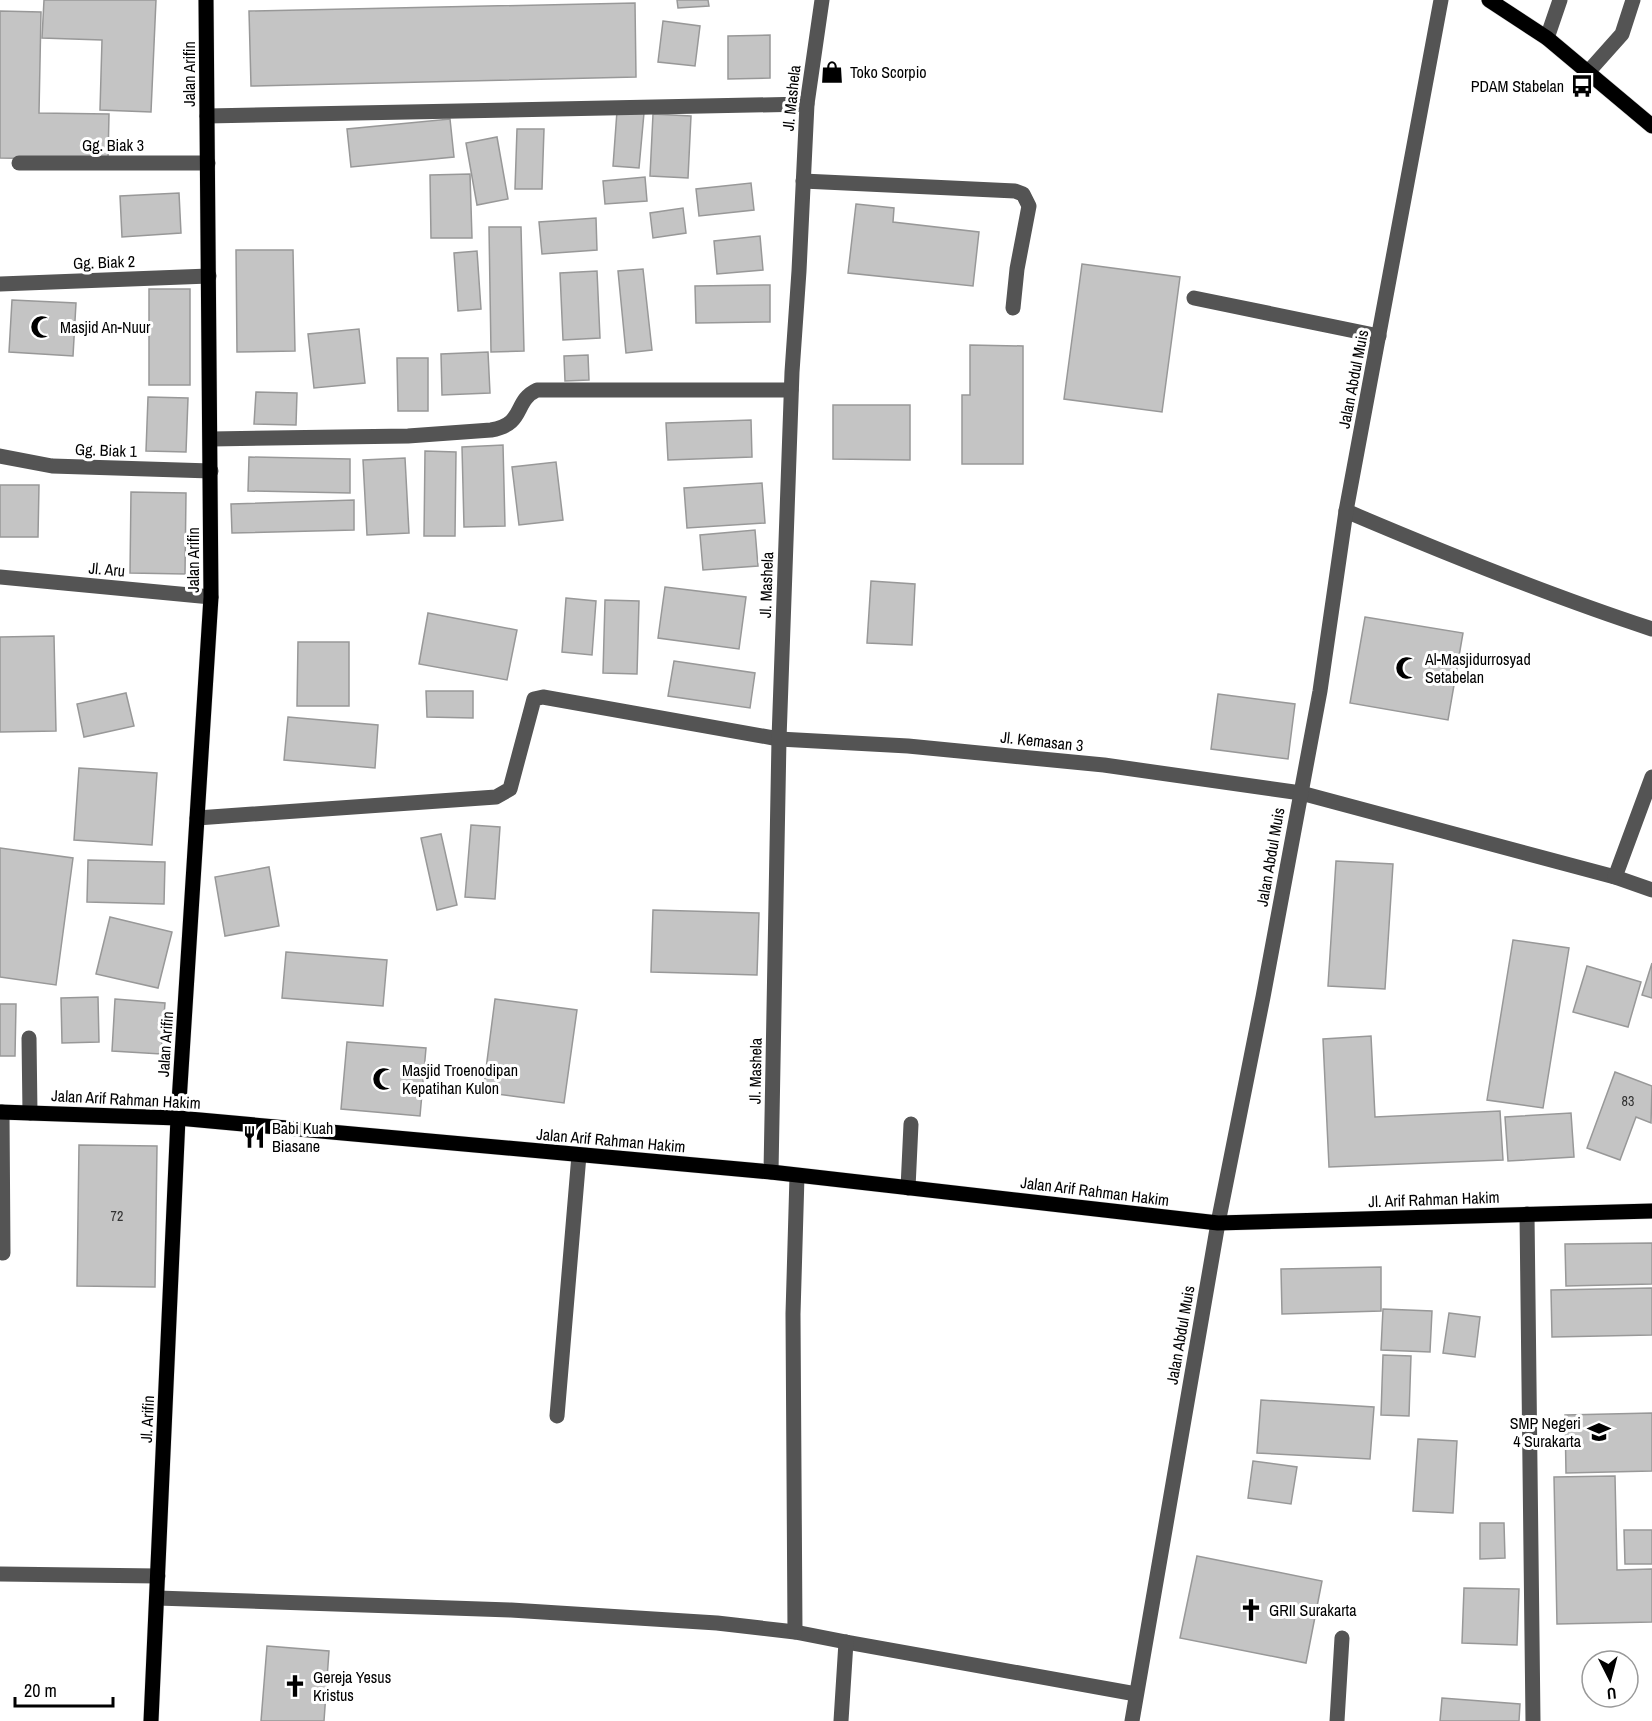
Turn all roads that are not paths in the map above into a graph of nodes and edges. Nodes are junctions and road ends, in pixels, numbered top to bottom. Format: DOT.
graph roads {
  1 [pos="206,0"];
  2 [pos="822,0"];
  3 [pos="1441,0"];
  4 [pos="1489,0"];
  5 [pos="1560,0"];
  6 [pos="1633,0"];
  7 [pos="1547,38"];
  8 [pos="1589,71"];
  9 [pos="807,104"];
  10 [pos="207,116"];
  11 [pos="1652,126"];
  12 [pos="19,163"];
  13 [pos="208,163"];
  14 [pos="803,181"];
  15 [pos="209,276"];
  16 [pos="0,284"];
  17 [pos="1194,298"];
  18 [pos="1013,308"];
  19 [pos="1379,336"];
  20 [pos="791,390"];
  21 [pos="211,439"];
  22 [pos="0,456"];
  23 [pos="211,471"];
  24 [pos="1346,511"];
  25 [pos="0,577"];
  26 [pos="211,597"];
  27 [pos="1652,629"];
  28 [pos="779,739"];
  29 [pos="1652,777"];
  30 [pos="1300,794"];
  31 [pos="197,818"];
  32 [pos="1615,877"];
  33 [pos="1652,890"];
  34 [pos="29,1038"];
  35 [pos="1,1112"];
  36 [pos="30,1113"];
  37 [pos="178,1118"];
  38 [pos="911,1124"];
  39 [pos="579,1155"];
  40 [pos="771,1172"];
  41 [pos="797,1176"];
  42 [pos="908,1188"];
  43 [pos="1652,1211"];
  44 [pos="1527,1214"];
  45 [pos="1218,1223"];
  46 [pos="3,1253"];
  47 [pos="557,1416"];
  48 [pos="0,1574"];
  49 [pos="158,1576"];
  50 [pos="157,1598"];
  51 [pos="795,1632"];
  52 [pos="1342,1638"];
  53 [pos="846,1642"];
  54 [pos="1136,1694"];
  55 [pos="151,1721"];
  56 [pos="841,1721"];
  57 [pos="1132,1721"];
  58 [pos="1337,1721"];
  59 [pos="1533,1721"];
  1 -- 10 [label="main road, Jalan Arifin"];
  2 -- 9 [label="street, Jl. Mashela"];
  3 -- 19 [label="street, Jalan Abdul Muis"];
  4 -- 7 [label="main road"];
  5 -- 7 [label="street"];
  6 -- 8 [label="street"];
  7 -- 8 [label="main road"];
  8 -- 11 [label="main road"];
  9 -- 10 [label="street"];
  9 -- 14 [label="street, Jl. Mashela"];
  10 -- 13 [label="main road, Jalan Arifin"];
  12 -- 13 [label="street, Gg. Biak 3"];
  13 -- 15 [label="main road, Jalan Arifin"];
  14 -- 18 [label="street"];
  14 -- 20 [label="street, Jl. Mashela"];
  15 -- 16 [label="street, Gg. Biak 2"];
  15 -- 21 [label="main road, Jalan Arifin"];
  17 -- 19 [label="street"];
  19 -- 24 [label="street, Jalan Abdul Muis"];
  20 -- 21 [label="street"];
  20 -- 28 [label="street, Jl. Mashela"];
  21 -- 23 [label="main road, Jalan Arifin"];
  22 -- 23 [label="street, Gg. Biak 1"];
  23 -- 26 [label="main road, Jalan Arifin"];
  24 -- 27 [label="street"];
  24 -- 30 [label="street, Jalan Abdul Muis"];
  25 -- 26 [label="street, Jl. Aru"];
  26 -- 31 [label="main road, Jalan Arifin"];
  28 -- 30 [label="street, Jl. Kemasan 3"];
  28 -- 31 [label="street, Jl. Kemasan 3"];
  28 -- 40 [label="street, Jl. Mashela"];
  29 -- 32 [label="street"];
  30 -- 32 [label="street, Jl. Kemasan 3"];
  30 -- 45 [label="street, Jalan Abdul Muis"];
  31 -- 37 [label="main road, Jalan Arifin"];
  32 -- 33 [label="street, Jl. Kemasan 3"];
  34 -- 36 [label="street"];
  35 -- 36 [label="main road, Jalan Arif Rahman Hakim"];
  35 -- 46 [label="street"];
  36 -- 37 [label="main road, Jalan Arif Rahman Hakim"];
  37 -- 39 [label="main road, Jalan Arif Rahman Hakim"];
  37 -- 49 [label="main road, Jl. Arifin"];
  38 -- 42 [label="street"];
  39 -- 40 [label="main road, Jalan Arif Rahman Hakim"];
  39 -- 47 [label="street"];
  40 -- 41 [label="main road, Jalan Arif Rahman Hakim"];
  41 -- 42 [label="main road, Jalan Arif Rahman Hakim"];
  41 -- 51 [label="street"];
  42 -- 45 [label="main road, Jalan Arif Rahman Hakim"];
  43 -- 44 [label="main road, Jl. Arif Rahman Hakim"];
  44 -- 45 [label="main road, Jl. Arif Rahman Hakim"];
  44 -- 59 [label="street"];
  45 -- 54 [label="street, Jalan Abdul Muis"];
  48 -- 49 [label="street"];
  49 -- 50 [label="main road, Jl. Arifin"];
  50 -- 51 [label="street"];
  50 -- 55 [label="main road, Jl. Arifin"];
  51 -- 53 [label="street"];
  52 -- 58 [label="street"];
  53 -- 54 [label="street"];
  53 -- 56 [label="street"];
  54 -- 57 [label="street, Jalan Abdul Muis"];
}
